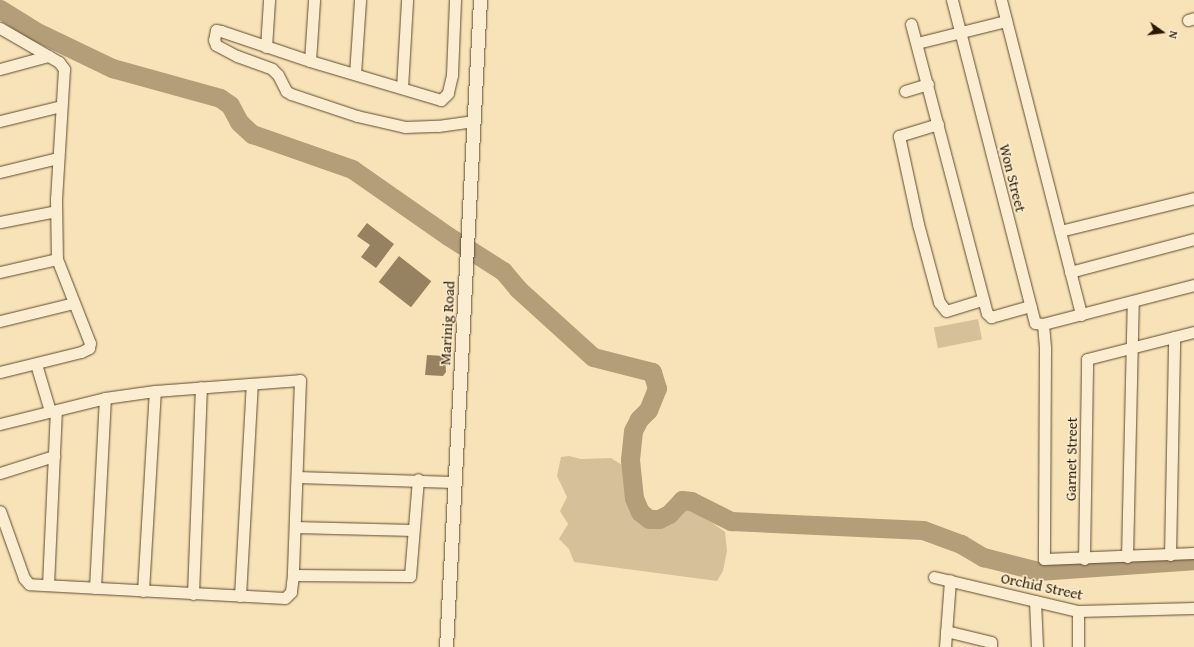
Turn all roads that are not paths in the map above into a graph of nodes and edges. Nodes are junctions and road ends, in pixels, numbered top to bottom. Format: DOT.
graph roads {
  1 [pos="270,0"];
  2 [pos="314,0"];
  3 [pos="360,0"];
  4 [pos="407,0"];
  5 [pos="455,0"];
  6 [pos="480,0"];
  7 [pos="952,0"];
  8 [pos="1001,0"];
  9 [pos="1006,21"];
  10 [pos="911,24"];
  11 [pos="0,28"];
  12 [pos="960,32"];
  13 [pos="917,43"];
  14 [pos="266,47"];
  15 [pos="48,56"];
  16 [pos="310,61"];
  17 [pos="0,69"];
  18 [pos="355,74"];
  19 [pos="928,84"];
  20 [pos="402,88"];
  21 [pos="905,91"];
  22 [pos="61,106"];
  23 [pos="0,121"];
  24 [pos="474,121"];
  25 [pos="938,124"];
  26 [pos="58,158"];
  27 [pos="0,172"];
  28 [pos="1194,198"];
  29 [pos="56,211"];
  30 [pos="0,222"];
  31 [pos="1060,231"];
  32 [pos="1194,239"];
  33 [pos="57,259"];
  34 [pos="0,272"];
  35 [pos="1070,272"];
  36 [pos="1194,285"];
  37 [pos="983,300"];
  38 [pos="1133,301"];
  39 [pos="74,303"];
  40 [pos="1030,306"];
  41 [pos="1081,315"];
  42 [pos="0,321"];
  43 [pos="1043,324"];
  44 [pos="1194,332"];
  45 [pos="1174,337"];
  46 [pos="1132,347"];
  47 [pos="36,364"];
  48 [pos="0,372"];
  49 [pos="252,384"];
  50 [pos="201,388"];
  51 [pos="155,391"];
  52 [pos="104,398"];
  53 [pos="53,411"];
  54 [pos="0,424"];
  55 [pos="54,456"];
  56 [pos="0,473"];
  57 [pos="297,477"];
  58 [pos="418,479"];
  59 [pos="454,482"];
  60 [pos="0,511"];
  61 [pos="295,527"];
  62 [pos="413,530"];
  63 [pos="1194,553"];
  64 [pos="1170,555"];
  65 [pos="1127,557"];
  66 [pos="1084,559"];
  67 [pos="293,575"];
  68 [pos="934,576"];
  69 [pos="950,580"];
  70 [pos="48,585"];
  71 [pos="95,588"];
  72 [pos="143,591"];
  73 [pos="193,594"];
  74 [pos="240,596"];
  75 [pos="1035,601"];
  76 [pos="1194,608"];
  77 [pos="1078,611"];
  78 [pos="946,631"];
  79 [pos="446,647"];
  80 [pos="945,647"];
  81 [pos="991,647"];
  82 [pos="1037,647"];
  83 [pos="1078,647"];
  1 -- 14 [label="street"];
  2 -- 16 [label="street"];
  3 -- 18 [label="street"];
  4 -- 20 [label="street"];
  5 -- 20 [label="street"];
  6 -- 24 [label="street, Marinig Road"];
  7 -- 12 [label="street, Won Street"];
  8 -- 9 [label="street"];
  9 -- 12 [label="street"];
  9 -- 31 [label="street"];
  10 -- 13 [label="street"];
  11 -- 15 [label="street"];
  12 -- 13 [label="street"];
  12 -- 40 [label="street, Won Street"];
  13 -- 19 [label="street"];
  14 -- 16 [label="street"];
  14 -- 24 [label="street"];
  15 -- 17 [label="street"];
  15 -- 22 [label="street"];
  16 -- 18 [label="street"];
  18 -- 20 [label="street"];
  19 -- 21 [label="street"];
  19 -- 25 [label="street"];
  22 -- 23 [label="street"];
  22 -- 26 [label="street"];
  24 -- 59 [label="street, Marinig Road"];
  25 -- 37 [label="street"];
  25 -- 37 [label="street"];
  26 -- 27 [label="street"];
  26 -- 29 [label="street"];
  28 -- 31 [label="street"];
  29 -- 30 [label="street"];
  29 -- 33 [label="street"];
  31 -- 35 [label="street"];
  32 -- 35 [label="street"];
  33 -- 34 [label="street"];
  33 -- 39 [label="street"];
  35 -- 41 [label="street"];
  36 -- 38 [label="street"];
  37 -- 40 [label="street"];
  38 -- 41 [label="street"];
  38 -- 46 [label="street"];
  39 -- 42 [label="street"];
  39 -- 47 [label="street"];
  40 -- 43 [label="street, Won Street"];
  41 -- 43 [label="street"];
  43 -- 66 [label="street"];
  44 -- 45 [label="street"];
  45 -- 46 [label="street"];
  45 -- 64 [label="street"];
  46 -- 65 [label="street"];
  46 -- 66 [label="street, Garnet Street"];
  47 -- 48 [label="street"];
  47 -- 53 [label="street"];
  49 -- 50 [label="street"];
  49 -- 57 [label="street"];
  49 -- 74 [label="street"];
  50 -- 51 [label="street"];
  50 -- 73 [label="street"];
  51 -- 52 [label="street"];
  51 -- 72 [label="street"];
  52 -- 53 [label="street"];
  52 -- 71 [label="street"];
  53 -- 54 [label="street"];
  53 -- 55 [label="street"];
  55 -- 56 [label="street"];
  55 -- 70 [label="street"];
  57 -- 58 [label="street"];
  57 -- 61 [label="street"];
  58 -- 59 [label="street"];
  58 -- 62 [label="street"];
  59 -- 79 [label="street, Marinig Road"];
  60 -- 70 [label="street"];
  61 -- 62 [label="street"];
  61 -- 67 [label="street"];
  62 -- 67 [label="street"];
  63 -- 64 [label="street"];
  64 -- 65 [label="street"];
  65 -- 66 [label="street"];
  67 -- 74 [label="street"];
  68 -- 69 [label="street, Orchid Street"];
  69 -- 75 [label="street, Orchid Street"];
  69 -- 78 [label="street"];
  70 -- 71 [label="street"];
  71 -- 72 [label="street"];
  72 -- 73 [label="street"];
  73 -- 74 [label="street"];
  75 -- 77 [label="street, Orchid Street"];
  75 -- 82 [label="street"];
  76 -- 77 [label="street, Orchid Street"];
  77 -- 83 [label="street"];
  78 -- 80 [label="street"];
  78 -- 81 [label="street"];
}
